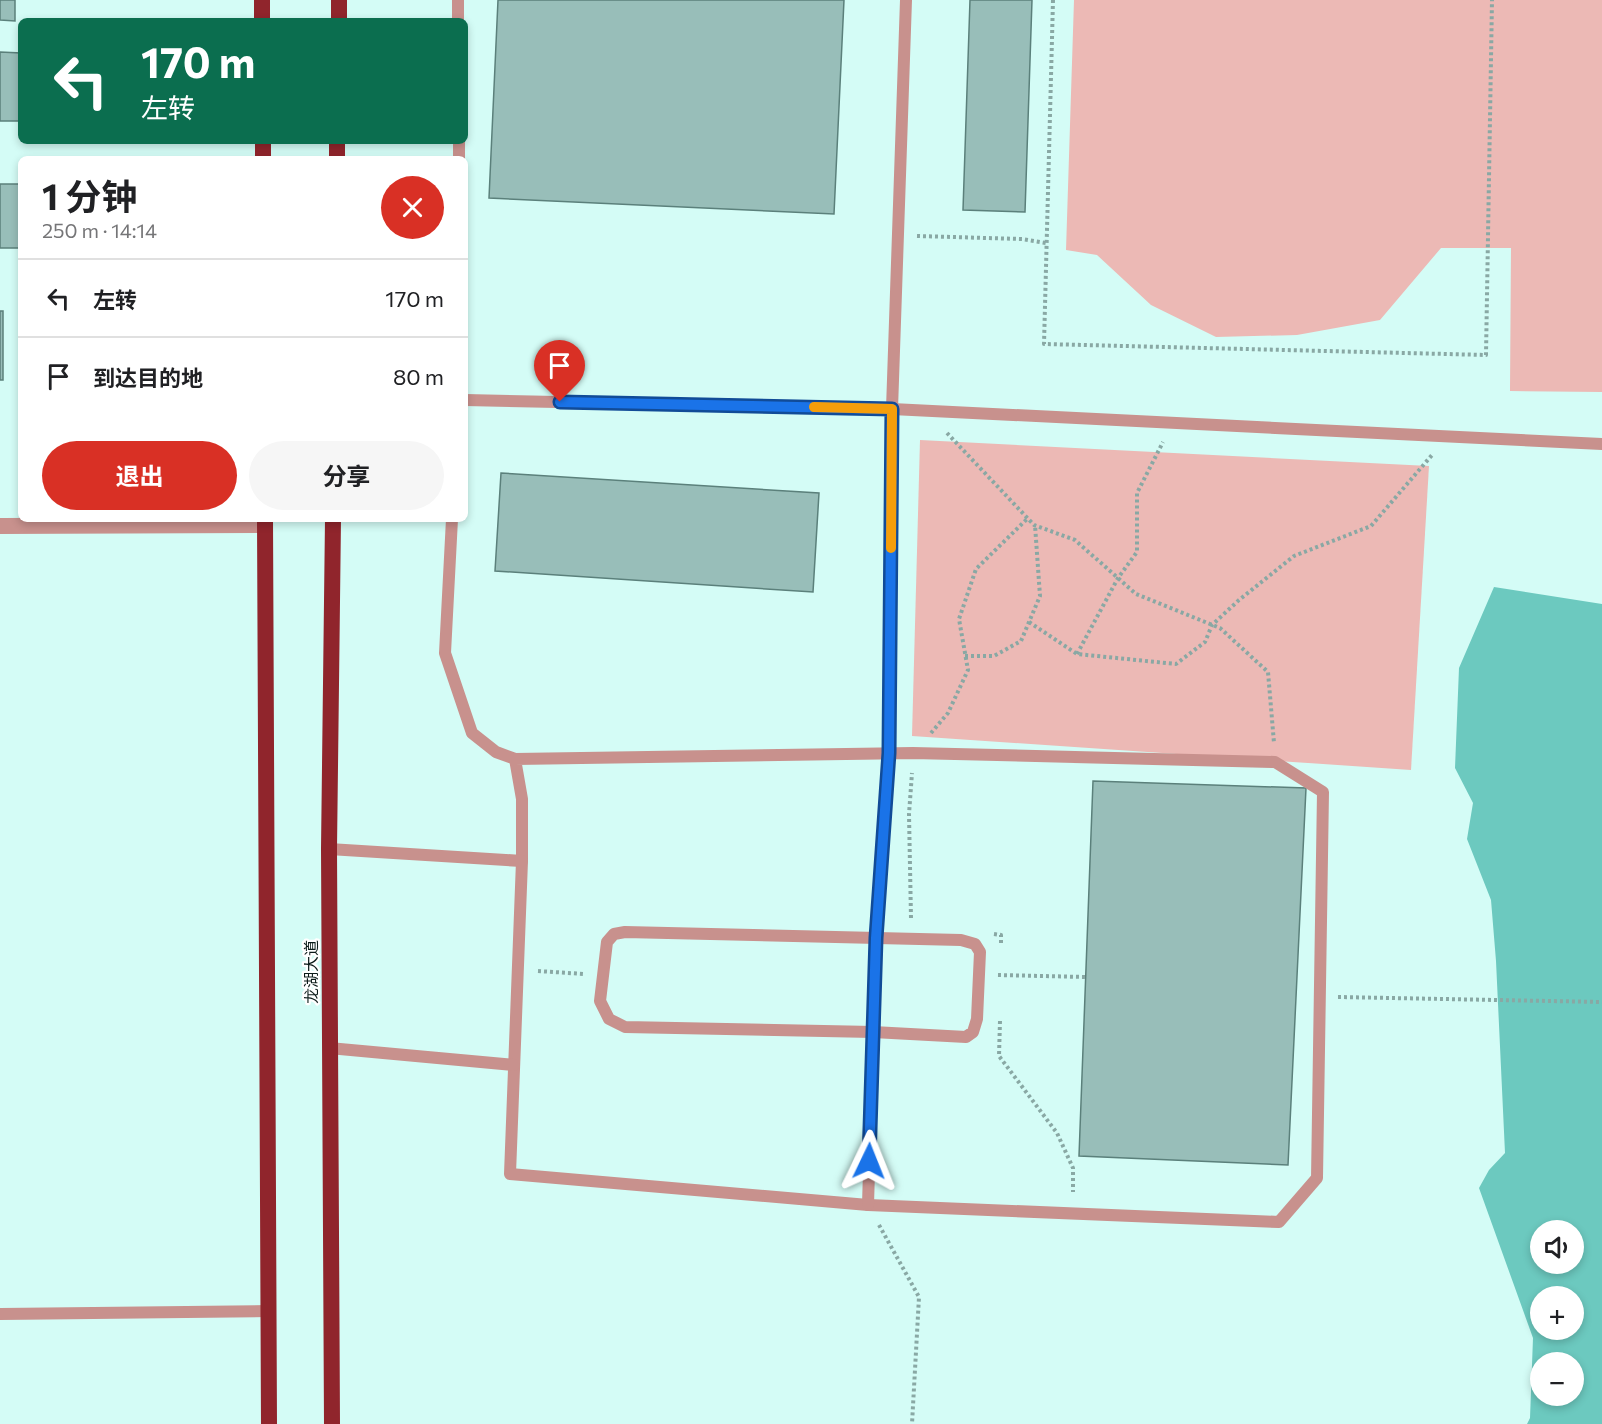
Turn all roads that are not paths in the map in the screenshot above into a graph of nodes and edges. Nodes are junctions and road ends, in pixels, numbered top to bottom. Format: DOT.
graph roads {
  1 [pos="262,0"];
  2 [pos="339,0"];
  3 [pos="458,0"];
  4 [pos="906,0"];
  5 [pos="262,18"];
  6 [pos="339,18"];
  7 [pos="458,18"];
  8 [pos="468,400"];
  9 [pos="892,409"];
  10 [pos="1602,444"];
  11 [pos="265,522"];
  12 [pos="333,522"];
  13 [pos="452,522"];
  14 [pos="0,526"];
  15 [pos="889,753"];
  16 [pos="515,759"];
  17 [pos="329,849"];
  18 [pos="522,861"];
  19 [pos="876,938"];
  20 [pos="873,1032"];
  21 [pos="329,1048"];
  22 [pos="514,1065"];
  23 [pos="868,1204"];
  24 [pos="268,1311"];
  25 [pos="0,1314"];
  26 [pos="269,1424"];
  27 [pos="332,1424"];
  1 -- 5 [label="highway"];
  2 -- 6 [label="highway"];
  3 -- 7 [label="lane"];
  4 -- 9 [label="lane"];
  8 -- 9 [label="lane"];
  9 -- 10 [label="lane"];
  9 -- 15 [label="lane"];
  11 -- 14 [label="street"];
  11 -- 24 [label="highway"];
  12 -- 17 [label="highway, 龙湖大道"];
  13 -- 16 [label="lane"];
  15 -- 16 [label="lane"];
  15 -- 19 [label="lane"];
  15 -- 23 [label="lane"];
  16 -- 18 [label="lane"];
  17 -- 18 [label="lane"];
  17 -- 21 [label="highway, 龙湖大道"];
  18 -- 22 [label="lane"];
  19 -- 20 [label="lane"];
  19 -- 20 [label="lane"];
  19 -- 20 [label="lane"];
  20 -- 23 [label="lane"];
  21 -- 22 [label="lane"];
  21 -- 27 [label="highway, 龙湖大道"];
  22 -- 23 [label="lane"];
  24 -- 25 [label="lane"];
  24 -- 26 [label="highway"];
}
